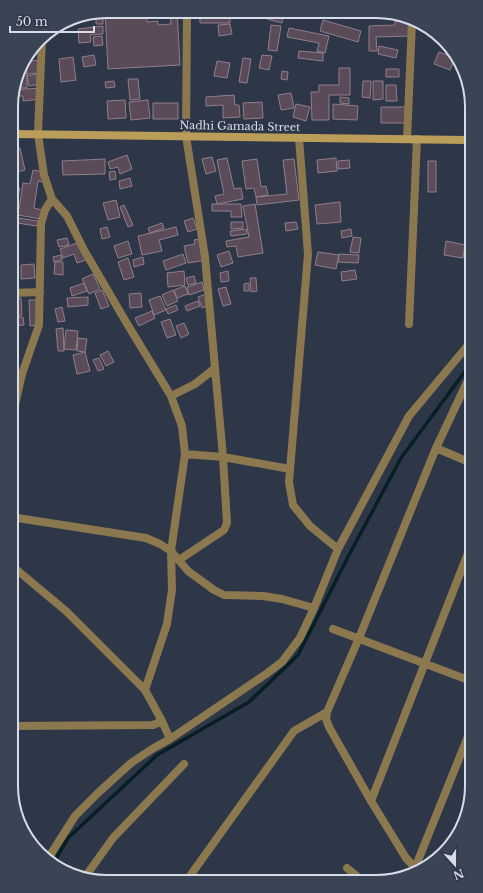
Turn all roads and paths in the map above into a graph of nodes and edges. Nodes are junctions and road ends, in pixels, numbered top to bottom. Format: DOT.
graph roads {
  1 [pos="187,18"];
  2 [pos="412,26"];
  3 [pos="42,46"];
  4 [pos="18,134"];
  5 [pos="38,134"];
  6 [pos="186,136"];
  7 [pos="299,138"];
  8 [pos="407,139"];
  9 [pos="417,139"];
  10 [pos="465,140"];
  11 [pos="52,199"];
  12 [pos="40,292"];
  13 [pos="18,293"];
  14 [pos="410,324"];
  15 [pos="465,349"];
  16 [pos="214,369"];
  17 [pos="465,386"];
  18 [pos="18,391"];
  19 [pos="171,396"];
  20 [pos="436,448"];
  21 [pos="185,454"];
  22 [pos="223,457"];
  23 [pos="465,460"];
  24 [pos="290,469"];
  25 [pos="18,518"];
  26 [pos="338,549"];
  27 [pos="171,551"];
  28 [pos="178,560"];
  29 [pos="465,561"];
  30 [pos="18,571"];
  31 [pos="314,608"];
  32 [pos="333,629"];
  33 [pos="359,638"];
  34 [pos="425,664"];
  35 [pos="465,679"];
  36 [pos="145,690"];
  37 [pos="326,713"];
  38 [pos="162,721"];
  39 [pos="18,726"];
  40 [pos="170,739"];
  41 [pos="465,744"];
  42 [pos="184,764"];
  43 [pos="371,801"];
  44 [pos="50,855"];
  45 [pos="418,864"];
  46 [pos="414,866"];
  47 [pos="347,868"];
  48 [pos="87,873"];
  49 [pos="191,875"];
  50 [pos="355,875"];
  1 -- 6 [label="street"];
  2 -- 8 [label="street"];
  3 -- 5 [label="street"];
  4 -- 5 [label="street, Nadhi Gamada Street"];
  5 -- 6 [label="street, Nadhi Gamada Street"];
  5 -- 11 [label="street"];
  6 -- 7 [label="street, Nadhi Gamada Street"];
  6 -- 16 [label="street"];
  7 -- 8 [label="street, Nadhi Gamada Street"];
  7 -- 24 [label="street"];
  8 -- 9 [label="street, Nadhi Gamada Street"];
  9 -- 10 [label="street, Nadhi Gamada Street"];
  9 -- 14 [label="street"];
  11 -- 12 [label="street"];
  11 -- 19 [label="street"];
  12 -- 13 [label="street"];
  12 -- 18 [label="street"];
  15 -- 26 [label="street"];
  16 -- 19 [label="street"];
  16 -- 22 [label="street"];
  17 -- 20 [label="street"];
  19 -- 21 [label="street"];
  20 -- 23 [label="street"];
  20 -- 33 [label="street"];
  21 -- 22 [label="street"];
  21 -- 27 [label="street"];
  22 -- 24 [label="street"];
  22 -- 28 [label="street"];
  24 -- 26 [label="street"];
  25 -- 27 [label="street"];
  26 -- 31 [label="street"];
  27 -- 28 [label="street"];
  27 -- 36 [label="street"];
  28 -- 31 [label="street"];
  29 -- 34 [label="street"];
  30 -- 36 [label="street"];
  31 -- 40 [label="street"];
  32 -- 33 [label="street"];
  33 -- 34 [label="street"];
  33 -- 37 [label="street"];
  34 -- 35 [label="street"];
  34 -- 43 [label="street"];
  36 -- 38 [label="street"];
  37 -- 43 [label="street"];
  37 -- 49 [label="street"];
  38 -- 39 [label="street"];
  38 -- 40 [label="street"];
  40 -- 44 [label="street"];
  41 -- 45 [label="street"];
  42 -- 48 [label="street"];
  43 -- 46 [label="street"];
  47 -- 50 [label="street"];
}
